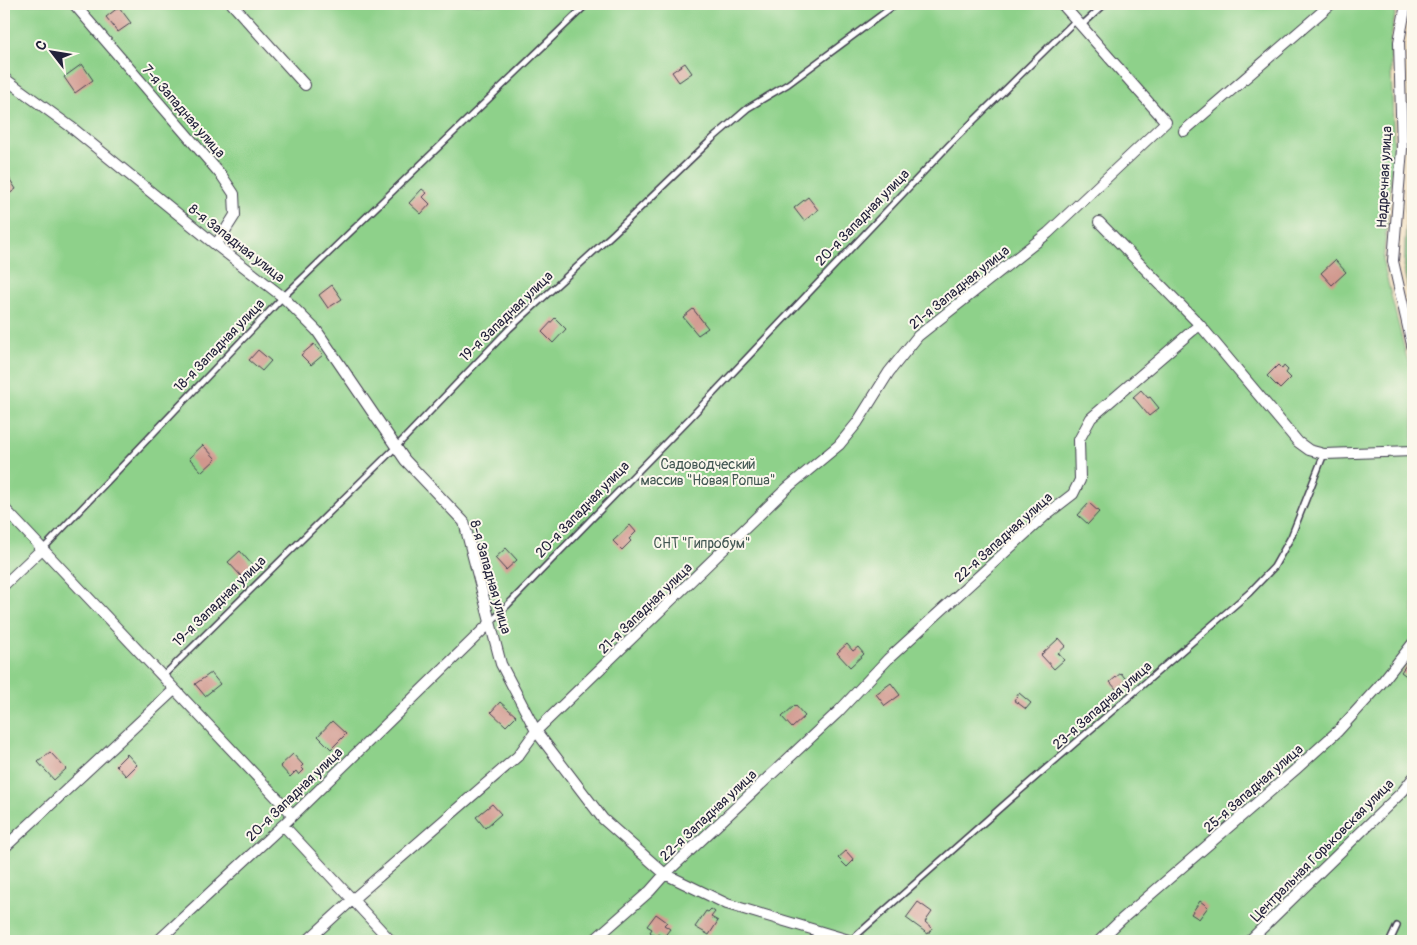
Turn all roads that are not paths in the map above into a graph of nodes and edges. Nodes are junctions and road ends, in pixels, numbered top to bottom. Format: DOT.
graph roads {
  1 [pos="74,4"];
  2 [pos="232,4"];
  3 [pos="587,4"];
  4 [pos="896,4"];
  5 [pos="1062,4"];
  6 [pos="1105,4"];
  7 [pos="1331,4"];
  8 [pos="1406,4"];
  9 [pos="1079,23"];
  10 [pos="4,78"];
  11 [pos="305,86"];
  12 [pos="1184,131"];
  13 [pos="1100,222"];
  14 [pos="216,245"];
  15 [pos="284,298"];
  16 [pos="1200,325"];
  17 [pos="1413,349"];
  18 [pos="396,447"];
  19 [pos="1413,451"];
  20 [pos="1324,454"];
  21 [pos="4,508"];
  22 [pos="42,549"];
  23 [pos="4,585"];
  24 [pos="490,623"];
  25 [pos="1413,643"];
  26 [pos="162,677"];
  27 [pos="174,690"];
  28 [pos="536,731"];
  29 [pos="1413,778"];
  30 [pos="293,815"];
  31 [pos="283,825"];
  32 [pos="4,848"];
  33 [pos="665,874"];
  34 [pos="352,900"];
  35 [pos="1397,926"];
  36 [pos="819,932"];
  37 [pos="158,941"];
  38 [pos="307,941"];
  39 [pos="391,941"];
  40 [pos="592,941"];
  41 [pos="811,941"];
  42 [pos="851,941"];
  43 [pos="1099,941"];
  44 [pos="1249,941"];
  45 [pos="1390,941"];
  1 -- 14 [label="street, 7-я Западная улица"];
  2 -- 11 [label="street"];
  3 -- 15 [label="lane, 18-я Западная улица"];
  4 -- 18 [label="lane, 19-я Западная улица"];
  5 -- 9 [label="street"];
  6 -- 9 [label="lane, 20-я Западная улица"];
  7 -- 12 [label="street"];
  8 -- 17 [label="street, Надречная улица"];
  9 -- 24 [label="lane, 20-я Западная улица"];
  9 -- 28 [label="street, 21-я Западная улица"];
  10 -- 14 [label="street, 8-я Западная улица"];
  13 -- 16 [label="street"];
  14 -- 15 [label="street, 8-я Западная улица"];
  15 -- 18 [label="street, 8-я Западная улица"];
  15 -- 22 [label="lane, 18-я Западная улица"];
  16 -- 20 [label="street"];
  16 -- 33 [label="street, 22-я Западная улица"];
  18 -- 24 [label="street, 8-я Западная улица"];
  18 -- 26 [label="lane, 19-я Западная улица"];
  19 -- 20 [label="street"];
  20 -- 42 [label="lane, 23-я Западная улица"];
  21 -- 22 [label="street"];
  22 -- 23 [label="street, 18-я Западная улица"];
  22 -- 26 [label="street"];
  24 -- 28 [label="street, 8-я Западная улица"];
  24 -- 30 [label="street, 20-я Западная улица"];
  25 -- 43 [label="street, 25-я Западная улица"];
  26 -- 27 [label="street"];
  27 -- 30 [label="street"];
  27 -- 32 [label="street"];
  28 -- 33 [label="street, 8-я Западная улица"];
  28 -- 34 [label="street, 21-я Западная улица"];
  29 -- 44 [label="street, Центральная Горьковская улица"];
  30 -- 31 [label="street, 20-я Западная улица"];
  31 -- 34 [label="street"];
  31 -- 37 [label="street, 20-я Западная улица"];
  33 -- 36 [label="street, 8-я Западная улица"];
  33 -- 40 [label="street, 22-я Западная улица"];
  34 -- 38 [label="street, 21-я Западная улица"];
  34 -- 39 [label="street"];
  35 -- 45 [label="lane"];
  36 -- 41 [label="lane"];
  36 -- 42 [label="street, 8-я Западная улица"];
}
